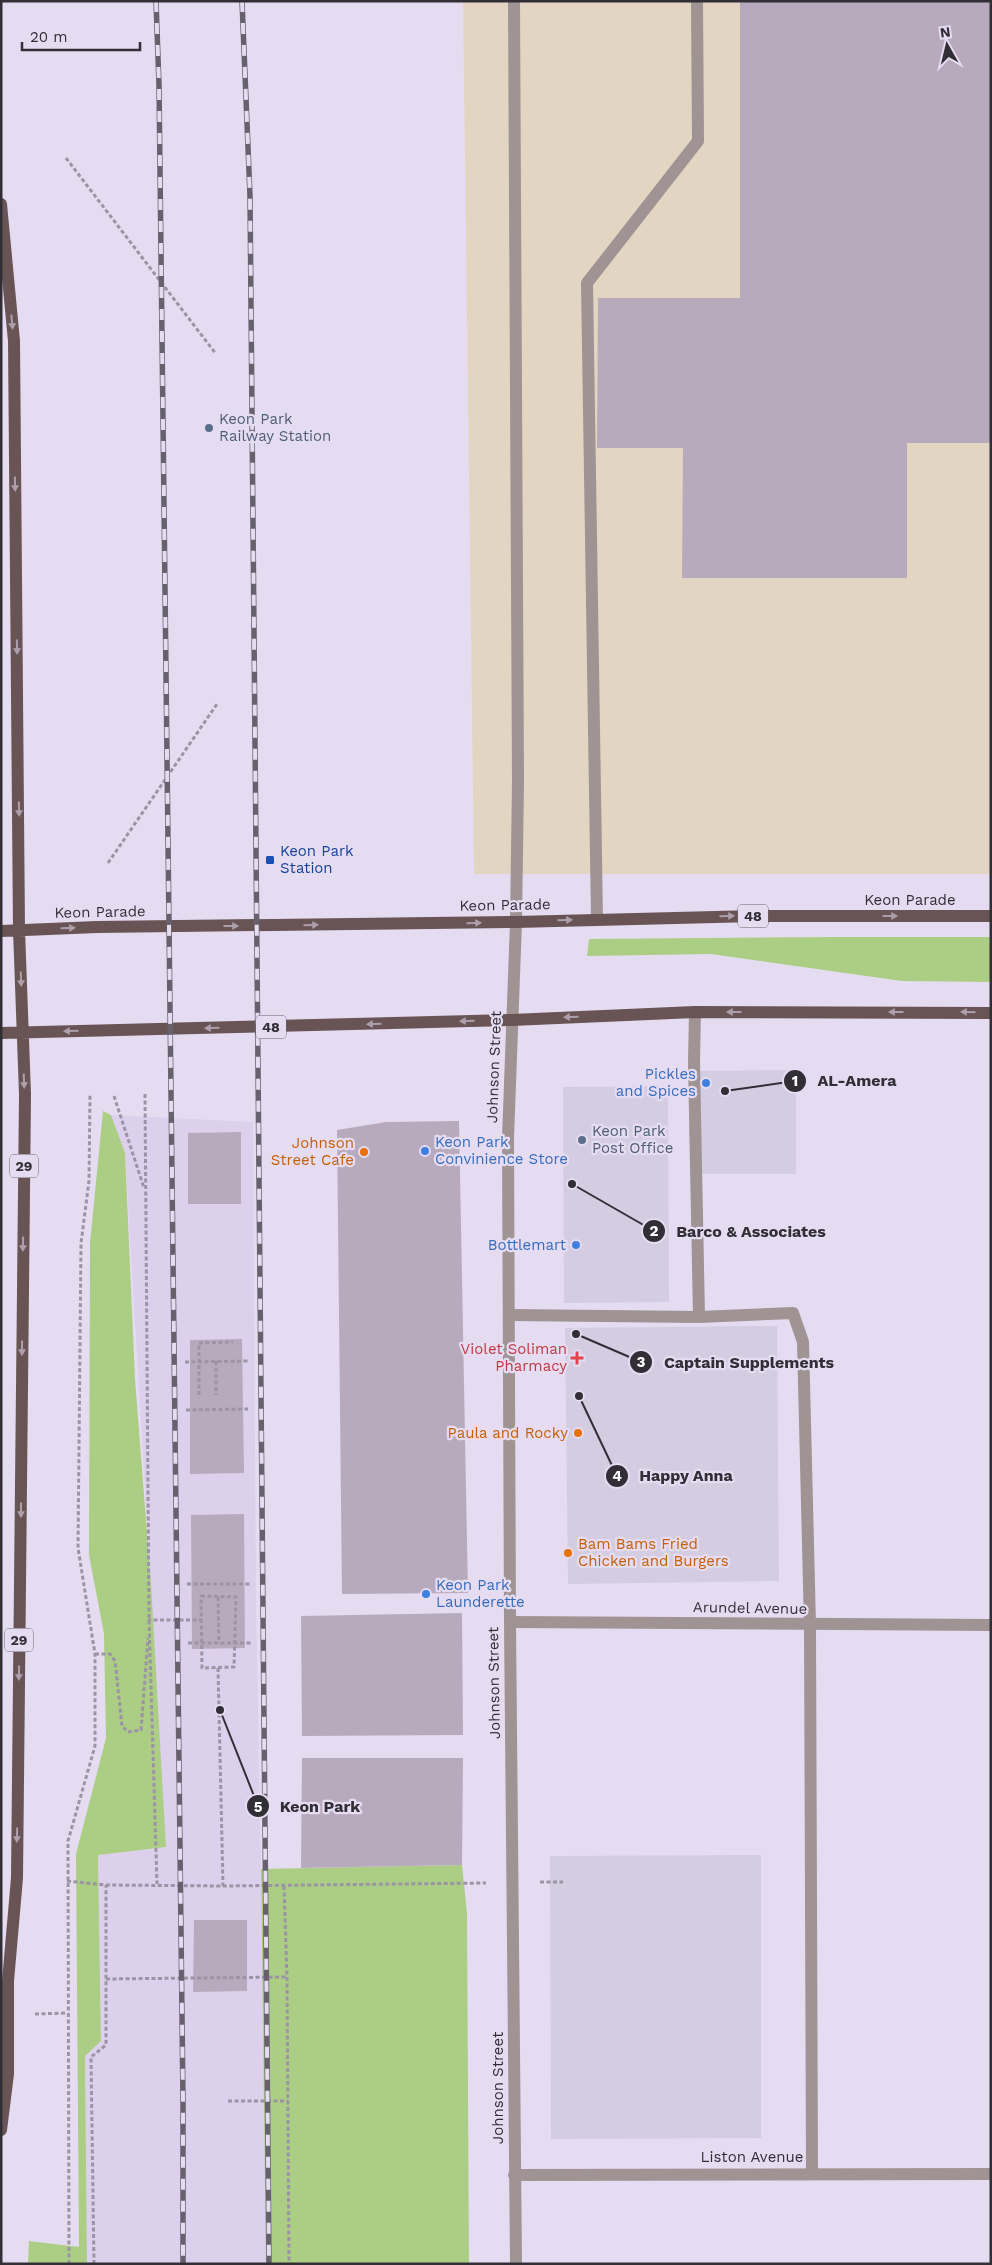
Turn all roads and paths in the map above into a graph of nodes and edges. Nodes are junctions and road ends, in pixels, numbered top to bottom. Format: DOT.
graph roads {
  1 [pos="514,1"];
  2 [pos="697,1"];
  3 [pos="66,158"];
  4 [pos="1,204"];
  5 [pos="216,354"];
  6 [pos="217,704"];
  7 [pos="108,863"];
  8 [pos="991,916"];
  9 [pos="597,919"];
  10 [pos="516,922"];
  11 [pos="20,930"];
  12 [pos="1,931"];
  13 [pos="695,1012"];
  14 [pos="991,1012"];
  15 [pos="512,1020"];
  16 [pos="1,1032"];
  17 [pos="22,1032"];
  18 [pos="90,1094"];
  19 [pos="145,1094"];
  20 [pos="114,1096"];
  21 [pos="146,1191"];
  22 [pos="510,1316"];
  23 [pos="699,1317"];
  24 [pos="233,1342"];
  25 [pos="216,1361"];
  26 [pos="249,1361"];
  27 [pos="185,1362"];
  28 [pos="199,1395"];
  29 [pos="216,1395"];
  30 [pos="248,1409"];
  31 [pos="186,1410"];
  32 [pos="187,1584"];
  33 [pos="250,1584"];
  34 [pos="218,1597"];
  35 [pos="149,1620"];
  36 [pos="202,1620"];
  37 [pos="510,1622"];
  38 [pos="810,1625"];
  39 [pos="991,1625"];
  40 [pos="188,1643"];
  41 [pos="218,1643"];
  42 [pos="251,1643"];
  43 [pos="95,1654"];
  44 [pos="218,1668"];
  45 [pos="67,1881"];
  46 [pos="514,1883"];
  47 [pos="157,1884"];
  48 [pos="106,1885"];
  49 [pos="223,1886"];
  50 [pos="284,1886"];
  51 [pos="287,1977"];
  52 [pos="106,1979"];
  53 [pos="3,1981"];
  54 [pos="228,2101"];
  55 [pos="288,2101"];
  56 [pos="1,2130"];
  57 [pos="812,2173"];
  58 [pos="991,2174"];
  59 [pos="514,2175"];
  60 [pos="69,2264"];
  61 [pos="94,2264"];
  62 [pos="289,2264"];
  63 [pos="516,2264"];
  1 -- 10 [label="street, Johnson Street"];
  2 -- 9 [label="street"];
  3 -- 5 [label="path"];
  4 -- 11 [label="main road, 29, one-way"];
  6 -- 7 [label="path"];
  9 -- 8 [label="main road, Keon Parade / 48, one-way"];
  10 -- 9 [label="main road, Keon Parade / 48, one-way"];
  11 -- 10 [label="main road, Keon Parade / 48, one-way"];
  10 -- 15 [label="street, Johnson Street"];
  11 -- 12 [label="main road, 48"];
  11 -- 17 [label="main road, 29, one-way"];
  14 -- 13 [label="main road, 48, one-way"];
  13 -- 15 [label="main road, 48, one-way"];
  13 -- 23 [label="street"];
  15 -- 17 [label="main road, 48, one-way"];
  15 -- 22 [label="street, Johnson Street"];
  16 -- 17 [label="main road, 48"];
  17 -- 53 [label="main road, 29, one-way"];
  18 -- 43 [label="path"];
  19 -- 21 [label="path"];
  20 -- 21 [label="path"];
  21 -- 35 [label="path"];
  22 -- 23 [label="street"];
  22 -- 37 [label="street, Johnson Street"];
  23 -- 38 [label="street"];
  24 -- 28 [label="path"];
  25 -- 26 [label="path, bridge"];
  25 -- 27 [label="path, bridge"];
  25 -- 29 [label="path"];
  30 -- 31 [label="path"];
  32 -- 33 [label="path"];
  34 -- 36 [label="path"];
  34 -- 41 [label="path"];
  34 -- 44 [label="path"];
  35 -- 36 [label="path"];
  35 -- 43 [label="path"];
  35 -- 47 [label="path"];
  36 -- 44 [label="path"];
  37 -- 38 [label="street, Arundel Avenue"];
  37 -- 46 [label="street, Johnson Street"];
  38 -- 39 [label="street, Arundel Avenue"];
  38 -- 57 [label="street"];
  40 -- 41 [label="path, bridge"];
  41 -- 42 [label="path, bridge"];
  43 -- 45 [label="path"];
  44 -- 49 [label="path"];
  45 -- 48 [label="path"];
  45 -- 60 [label="path"];
  46 -- 50 [label="path"];
  46 -- 59 [label="street, Johnson Street"];
  47 -- 48 [label="path"];
  47 -- 49 [label="path"];
  48 -- 52 [label="path"];
  49 -- 50 [label="path"];
  50 -- 51 [label="path"];
  51 -- 52 [label="path"];
  51 -- 55 [label="path"];
  52 -- 61 [label="path"];
  53 -- 56 [label="main road, 29"];
  54 -- 55 [label="path"];
  55 -- 62 [label="path"];
  57 -- 58 [label="street, Liston Avenue"];
  57 -- 59 [label="street, Liston Avenue"];
  59 -- 63 [label="street, Johnson Street"];
}
